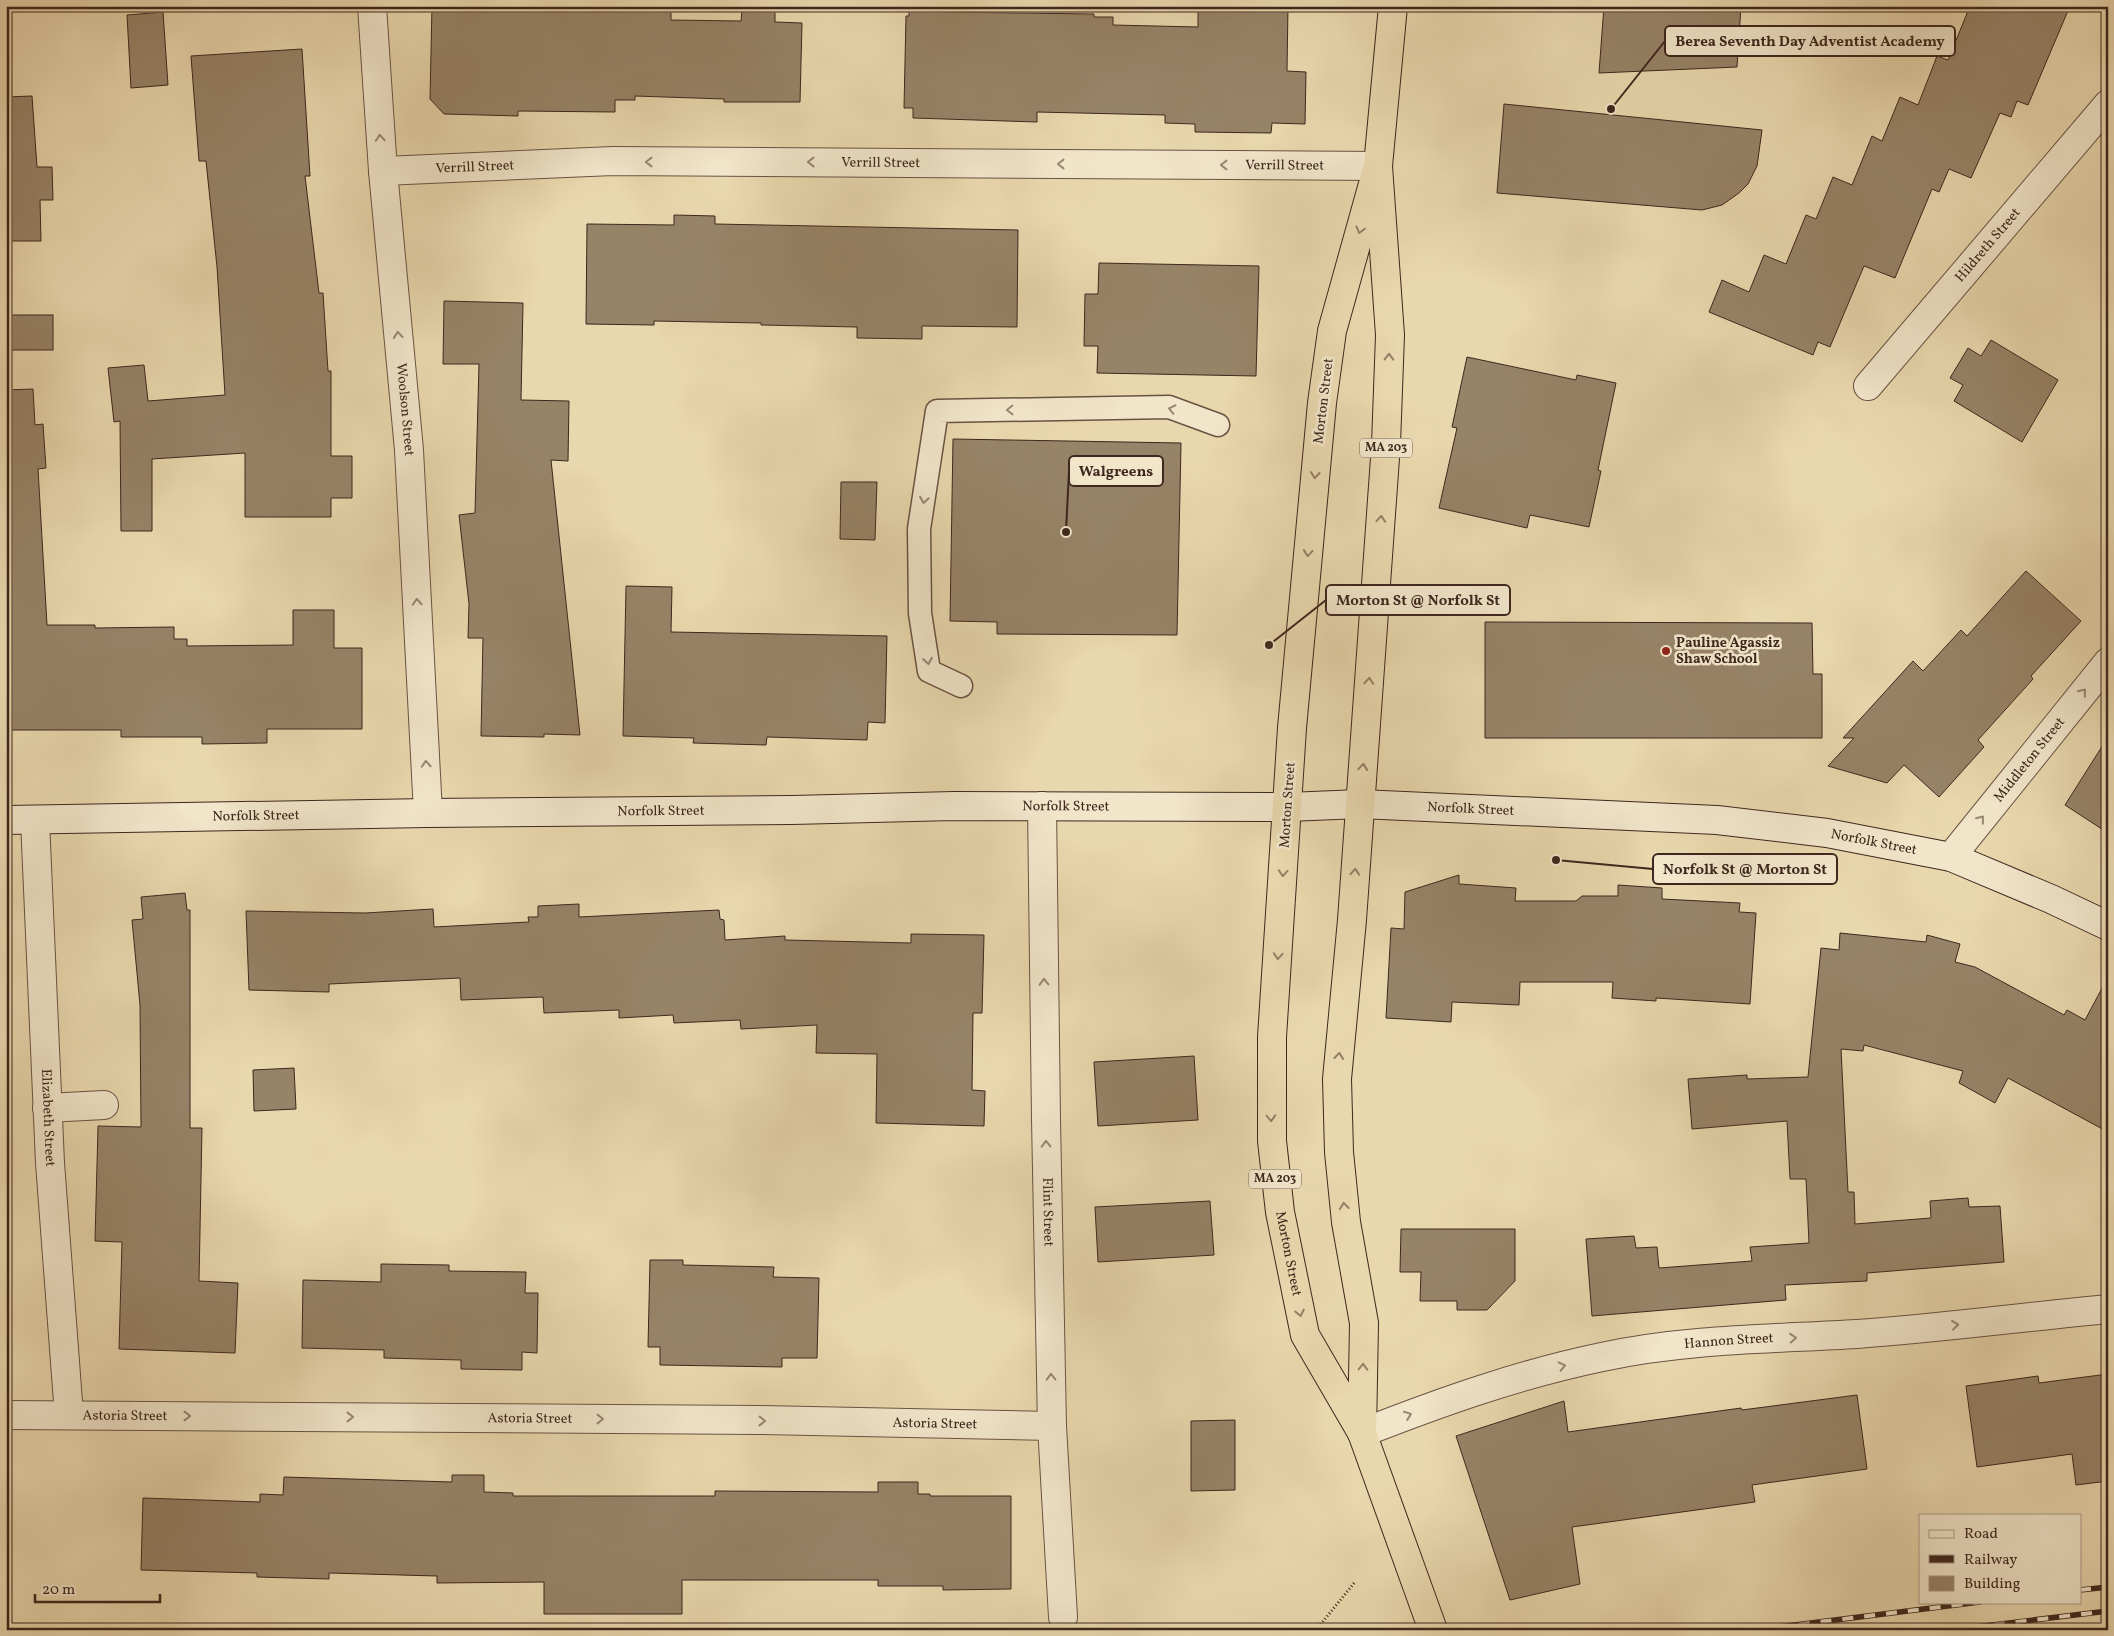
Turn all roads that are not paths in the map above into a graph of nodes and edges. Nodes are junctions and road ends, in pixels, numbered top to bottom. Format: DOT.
graph roads {
  1 [pos="372,6"];
  2 [pos="1393,6"];
  3 [pos="2108,104"];
  4 [pos="1378,166"];
  5 [pos="383,172"];
  6 [pos="1868,386"];
  7 [pos="1218,425"];
  8 [pos="2108,662"];
  9 [pos="961,686"];
  10 [pos="1360,804"];
  11 [pos="1042,806"];
  12 [pos="1288,807"];
  13 [pos="428,813"];
  14 [pos="6,820"];
  15 [pos="35,820"];
  16 [pos="1951,857"];
  17 [pos="2108,926"];
  18 [pos="104,1105"];
  19 [pos="48,1108"];
  20 [pos="2108,1309"];
  21 [pos="6,1415"];
  22 [pos="68,1415"];
  23 [pos="1052,1426"];
  24 [pos="1362,1433"];
  25 [pos="1063,1617"];
  26 [pos="1433,1629"];
  5 -- 1 [label="street, Woolson Street, one-way"];
  2 -- 4 [label="highway, Morton Street / MA 203"];
  3 -- 6 [label="street, Hildreth Street"];
  4 -- 5 [label="street, Verrill Street, one-way"];
  10 -- 4 [label="highway, Morton Street / MA 203, one-way"];
  4 -- 12 [label="highway, Morton Street / MA 203, one-way"];
  13 -- 5 [label="street, Woolson Street, one-way"];
  7 -- 9 [label="lane, one-way"];
  16 -- 8 [label="street, Middleton Street, one-way"];
  10 -- 12 [label="street, Norfolk Street"];
  10 -- 16 [label="street, Norfolk Street"];
  24 -- 10 [label="highway, Morton Street / MA 203, one-way"];
  11 -- 12 [label="street, Norfolk Street"];
  11 -- 13 [label="street, Norfolk Street"];
  23 -- 11 [label="street, Flint Street, one-way"];
  12 -- 24 [label="highway, Morton Street / MA 203, one-way"];
  13 -- 15 [label="street, Norfolk Street"];
  14 -- 15 [label="street, Norfolk Street"];
  15 -- 19 [label="street, Elizabeth Street"];
  16 -- 17 [label="street, Norfolk Street"];
  18 -- 19 [label="street"];
  19 -- 22 [label="street, Elizabeth Street"];
  24 -- 20 [label="street, Hannon Street, one-way"];
  21 -- 22 [label="street, Astoria Street"];
  22 -- 23 [label="street, Astoria Street, one-way"];
  23 -- 25 [label="street, Flint Street"];
  24 -- 26 [label="highway, Morton Street / MA 203"];
}
